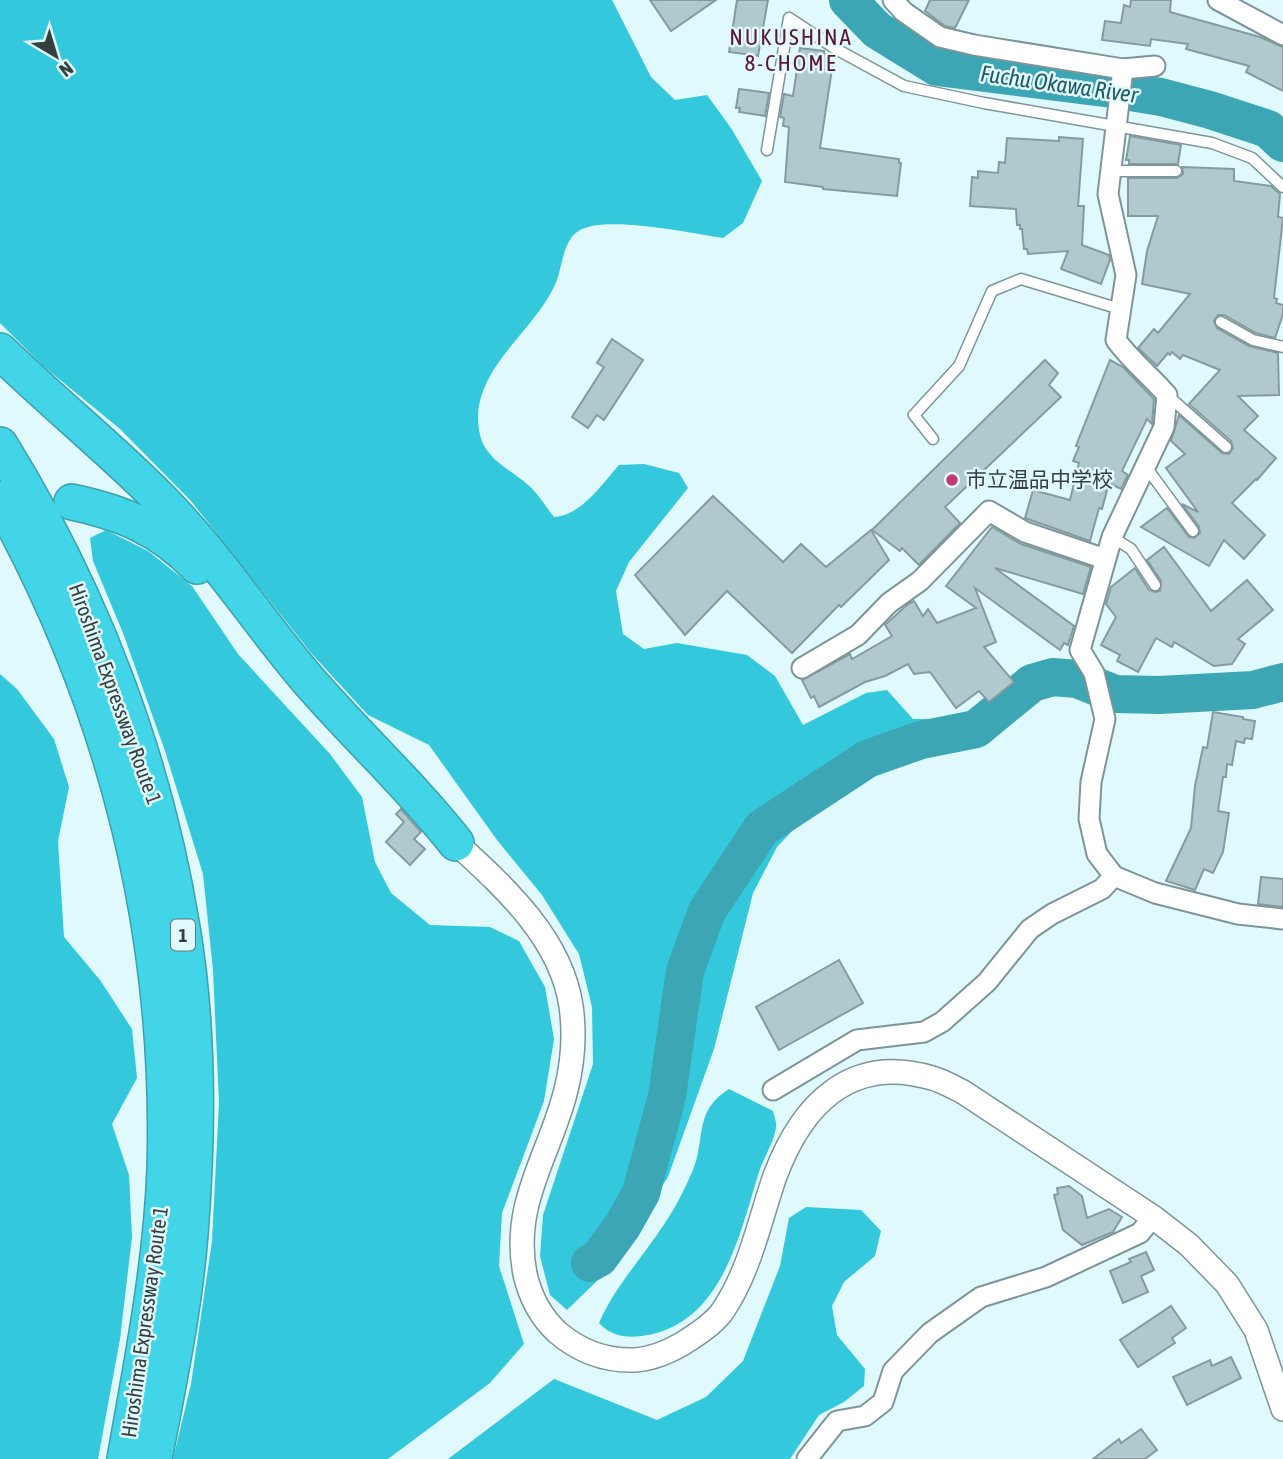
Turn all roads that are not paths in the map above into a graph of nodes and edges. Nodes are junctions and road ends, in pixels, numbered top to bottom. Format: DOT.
graph roads {
  1 [pos="893,0"];
  2 [pos="1219,0"];
  3 [pos="1283,35"];
  4 [pos="1155,66"];
  5 [pos="1123,71"];
  6 [pos="1117,118"];
  7 [pos="767,150"];
  8 [pos="1111,171"];
  9 [pos="1176,171"];
  10 [pos="1283,187"];
  11 [pos="1120,309"];
  12 [pos="1221,322"];
  13 [pos="1283,347"];
  14 [pos="0,351"];
  15 [pos="1167,396"];
  16 [pos="933,439"];
  17 [pos="0,445"];
  18 [pos="1226,447"];
  19 [pos="1146,467"];
  20 [pos="0,499"];
  21 [pos="72,502"];
  22 [pos="1193,531"];
  23 [pos="1112,537"];
  24 [pos="1105,559"];
  25 [pos="1155,585"];
  26 [pos="802,667"];
  27 [pos="456,842"];
  28 [pos="1114,876"];
  29 [pos="1283,919"];
  30 [pos="841,1051"];
  31 [pos="855,1077"];
  32 [pos="773,1090"];
  33 [pos="1153,1217"];
  34 [pos="1283,1409"];
  35 [pos="125,1459"];
  36 [pos="155,1459"];
  37 [pos="807,1459"];
  1 -- 5 [label="street"];
  2 -- 3 [label="street"];
  4 -- 5 [label="street"];
  5 -- 6 [label="street"];
  6 -- 7 [label="lane"];
  6 -- 8 [label="street"];
  6 -- 10 [label="lane"];
  8 -- 9 [label="lane"];
  8 -- 11 [label="street"];
  11 -- 15 [label="street"];
  11 -- 16 [label="lane"];
  12 -- 13 [label="lane"];
  14 -- 27 [label="highway"];
  15 -- 18 [label="lane"];
  15 -- 19 [label="street"];
  17 -- 36 [label="highway, Hiroshima Expressway Route 1 / 1"];
  19 -- 22 [label="lane"];
  19 -- 23 [label="street"];
  20 -- 35 [label="highway, Hiroshima Expressway Route 1 / 1"];
  21 -- 27 [label="highway"];
  23 -- 24 [label="street"];
  23 -- 25 [label="lane"];
  24 -- 26 [label="street"];
  24 -- 28 [label="street"];
  27 -- 31 [label="street"];
  28 -- 29 [label="street"];
  28 -- 30 [label="street"];
  30 -- 31 [label="street"];
  30 -- 32 [label="street"];
  31 -- 33 [label="street"];
  33 -- 34 [label="street"];
  33 -- 37 [label="street"];
}
